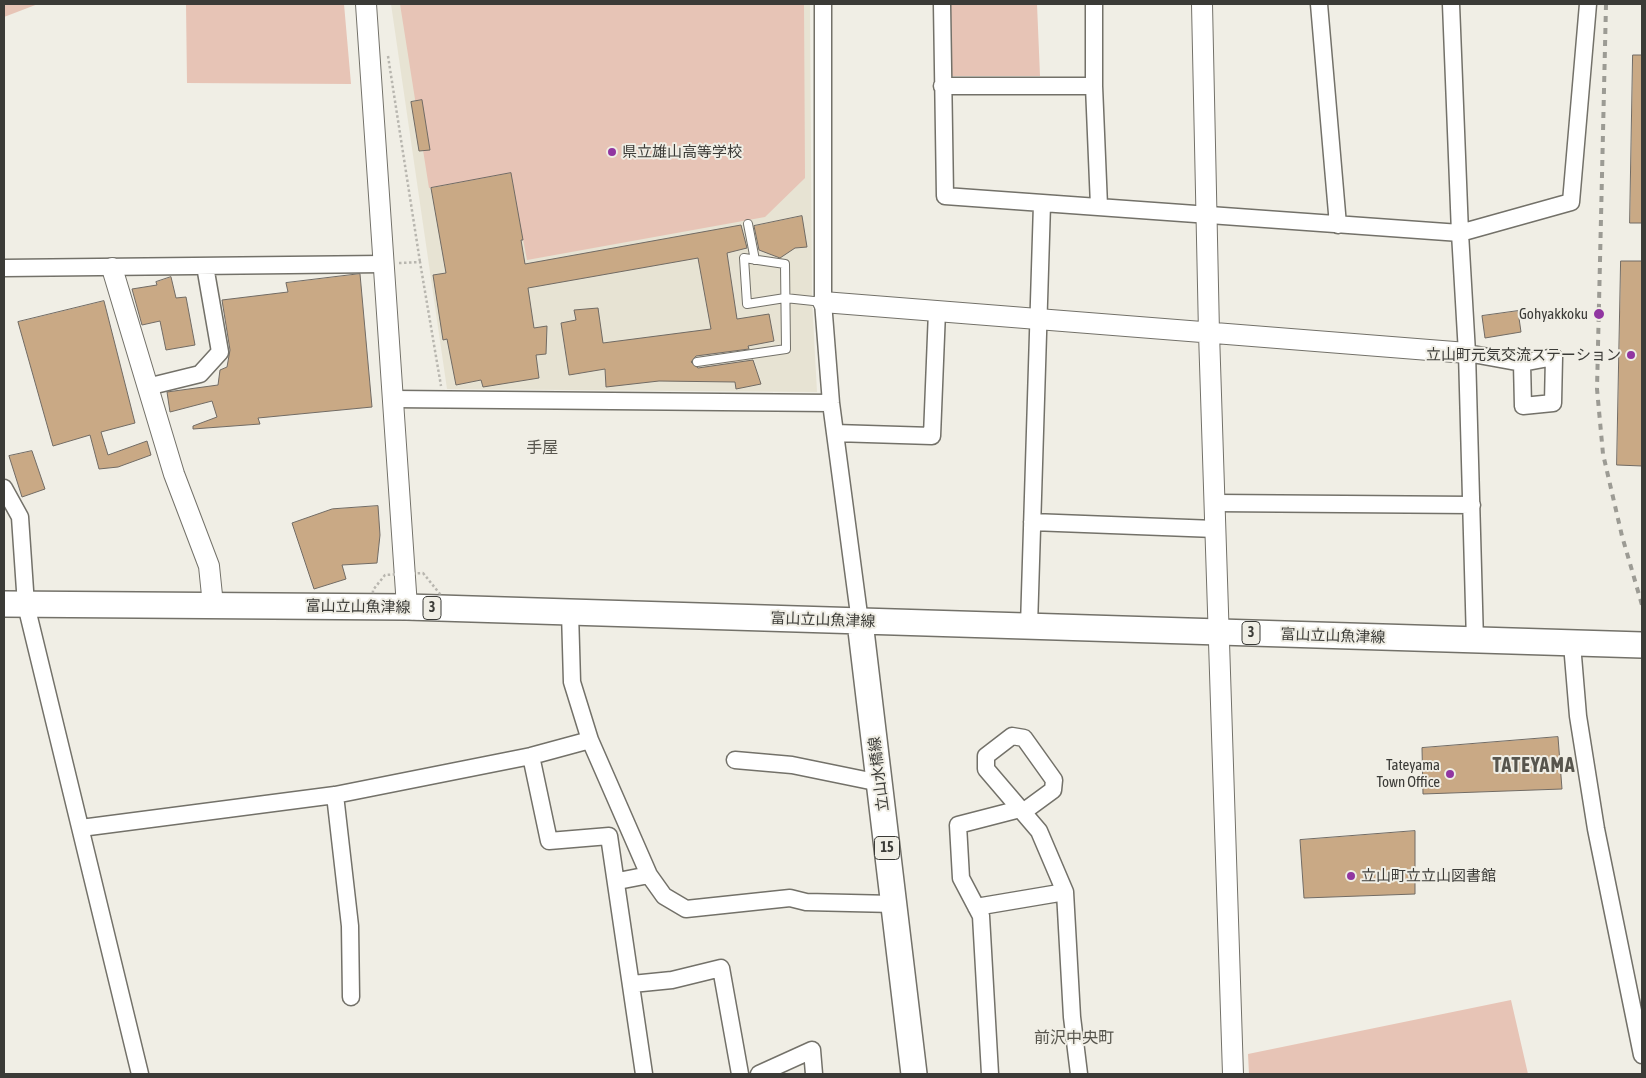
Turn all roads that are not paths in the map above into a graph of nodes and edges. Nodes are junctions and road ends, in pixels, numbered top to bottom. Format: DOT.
graph roads {
  1 [pos="366,4"];
  2 [pos="822,4"];
  3 [pos="942,4"];
  4 [pos="1094,4"];
  5 [pos="1202,4"];
  6 [pos="1319,4"];
  7 [pos="1451,4"];
  8 [pos="1588,4"];
  9 [pos="942,86"];
  10 [pos="1094,86"];
  11 [pos="1042,204"];
  12 [pos="1100,206"];
  13 [pos="1207,215"];
  14 [pos="748,224"];
  15 [pos="1338,225"];
  16 [pos="1460,233"];
  17 [pos="755,260"];
  18 [pos="390,264"];
  19 [pos="204,266"];
  20 [pos="4,268"];
  21 [pos="112,268"];
  22 [pos="786,298"];
  23 [pos="823,302"];
  24 [pos="937,311"];
  25 [pos="1038,320"];
  26 [pos="1209,333"];
  27 [pos="1467,353"];
  28 [pos="697,362"];
  29 [pos="1522,363"];
  30 [pos="148,387"];
  31 [pos="393,399"];
  32 [pos="831,403"];
  33 [pos="835,433"];
  34 [pos="4,488"];
  35 [pos="1214,503"];
  36 [pos="1472,505"];
  37 [pos="1032,522"];
  38 [pos="1215,529"];
  39 [pos="15,604"];
  40 [pos="214,605"];
  41 [pos="407,607"];
  42 [pos="570,612"];
  43 [pos="860,622"];
  44 [pos="1028,626"];
  45 [pos="1218,632"];
  46 [pos="1475,642"];
  47 [pos="1572,644"];
  48 [pos="1642,645"];
  49 [pos="590,740"];
  50 [pos="531,756"];
  51 [pos="735,760"];
  52 [pos="880,783"];
  53 [pos="335,795"];
  54 [pos="1021,810"];
  55 [pos="81,828"];
  56 [pos="650,875"];
  57 [pos="618,882"];
  58 [pos="1065,892"];
  59 [pos="894,904"];
  60 [pos="976,907"];
  61 [pos="632,984"];
  62 [pos="351,997"];
  63 [pos="1642,1055"];
  64 [pos="140,1074"];
  65 [pos="644,1074"];
  66 [pos="740,1074"];
  67 [pos="759,1074"];
  68 [pos="814,1074"];
  69 [pos="914,1074"];
  70 [pos="990,1074"];
  71 [pos="1079,1074"];
  72 [pos="1233,1074"];
  1 -- 18 [label="street"];
  2 -- 23 [label="street"];
  3 -- 9 [label="street"];
  4 -- 10 [label="street"];
  5 -- 13 [label="street"];
  6 -- 15 [label="street"];
  7 -- 16 [label="street"];
  8 -- 16 [label="street"];
  9 -- 10 [label="street"];
  9 -- 11 [label="street"];
  10 -- 12 [label="street"];
  11 -- 12 [label="street"];
  11 -- 25 [label="street"];
  12 -- 13 [label="street"];
  13 -- 15 [label="street"];
  13 -- 26 [label="street"];
  14 -- 17 [label="lane"];
  15 -- 16 [label="street"];
  16 -- 27 [label="street"];
  17 -- 22 [label="lane"];
  17 -- 22 [label="lane"];
  18 -- 19 [label="street"];
  18 -- 31 [label="street"];
  19 -- 21 [label="street"];
  19 -- 30 [label="street"];
  20 -- 21 [label="street"];
  21 -- 30 [label="street"];
  22 -- 23 [label="lane"];
  22 -- 28 [label="lane"];
  23 -- 24 [label="street"];
  23 -- 32 [label="street"];
  24 -- 25 [label="street"];
  24 -- 33 [label="street"];
  25 -- 26 [label="street"];
  25 -- 37 [label="street"];
  26 -- 27 [label="street"];
  26 -- 35 [label="street"];
  27 -- 29 [label="street"];
  27 -- 36 [label="street"];
  30 -- 40 [label="street"];
  31 -- 32 [label="street"];
  31 -- 41 [label="street"];
  32 -- 33 [label="street"];
  33 -- 43 [label="street"];
  34 -- 39 [label="street"];
  35 -- 36 [label="street"];
  35 -- 38 [label="street"];
  36 -- 46 [label="street"];
  37 -- 38 [label="street"];
  37 -- 44 [label="street"];
  38 -- 45 [label="street"];
  39 -- 40 [label="main road, 富山立山魚津線 / 3"];
  39 -- 55 [label="street"];
  40 -- 41 [label="main road, 富山立山魚津線 / 3"];
  41 -- 42 [label="main road, 富山立山魚津線 / 3"];
  42 -- 43 [label="main road, 富山立山魚津線 / 3"];
  42 -- 49 [label="street"];
  43 -- 44 [label="main road, 富山立山魚津線 / 3"];
  43 -- 52 [label="main road, 立山水橋線 / 15"];
  44 -- 45 [label="main road, 富山立山魚津線 / 3"];
  45 -- 46 [label="main road, 富山立山魚津線 / 3"];
  45 -- 72 [label="street"];
  46 -- 47 [label="main road, 富山立山魚津線 / 3"];
  47 -- 48 [label="main road, 富山立山魚津線 / 3"];
  47 -- 63 [label="street"];
  49 -- 50 [label="street"];
  49 -- 56 [label="street"];
  50 -- 53 [label="street"];
  50 -- 57 [label="street"];
  51 -- 52 [label="street"];
  52 -- 59 [label="main road, 立山水橋線 / 15"];
  53 -- 55 [label="street"];
  53 -- 62 [label="street"];
  54 -- 54 [label="street"];
  54 -- 58 [label="street"];
  54 -- 60 [label="street"];
  55 -- 64 [label="street"];
  56 -- 57 [label="street"];
  56 -- 59 [label="street"];
  57 -- 61 [label="street"];
  58 -- 60 [label="street"];
  58 -- 71 [label="street"];
  59 -- 69 [label="main road, 立山水橋線 / 15"];
  60 -- 70 [label="street"];
  61 -- 65 [label="street"];
  61 -- 66 [label="street"];
  67 -- 68 [label="street"];
}
